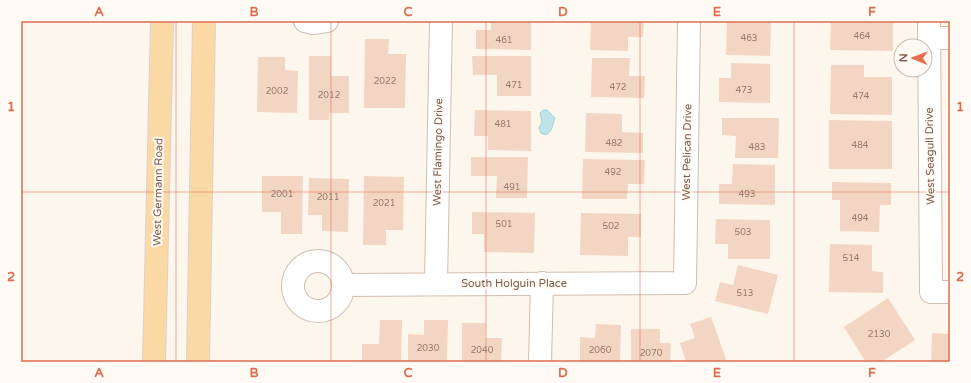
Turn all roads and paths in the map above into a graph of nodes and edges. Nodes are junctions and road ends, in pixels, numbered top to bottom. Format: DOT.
graph roads {
  1 [pos="162,21"];
  2 [pos="204,21"];
  3 [pos="305,21"];
  4 [pos="327,21"];
  5 [pos="441,21"];
  6 [pos="689,21"];
  7 [pos="936,32"];
  8 [pos="436,283"];
  9 [pos="542,283"];
  10 [pos="685,283"];
  11 [pos="343,285"];
  12 [pos="941,292"];
  13 [pos="154,362"];
  14 [pos="198,362"];
  15 [pos="540,362"];
  1 -- 13 [label="main road, West Germann Road"];
  2 -- 14 [label="main road"];
  3 -- 4 [label="street"];
  5 -- 8 [label="street, West Flamingo Drive"];
  6 -- 10 [label="street, West Pelican Drive"];
  7 -- 12 [label="street, West Seagull Drive"];
  8 -- 9 [label="street, South Holguin Place"];
  8 -- 11 [label="street, South Holguin Place"];
  9 -- 10 [label="street, South Holguin Place"];
  9 -- 15 [label="street"];
}
